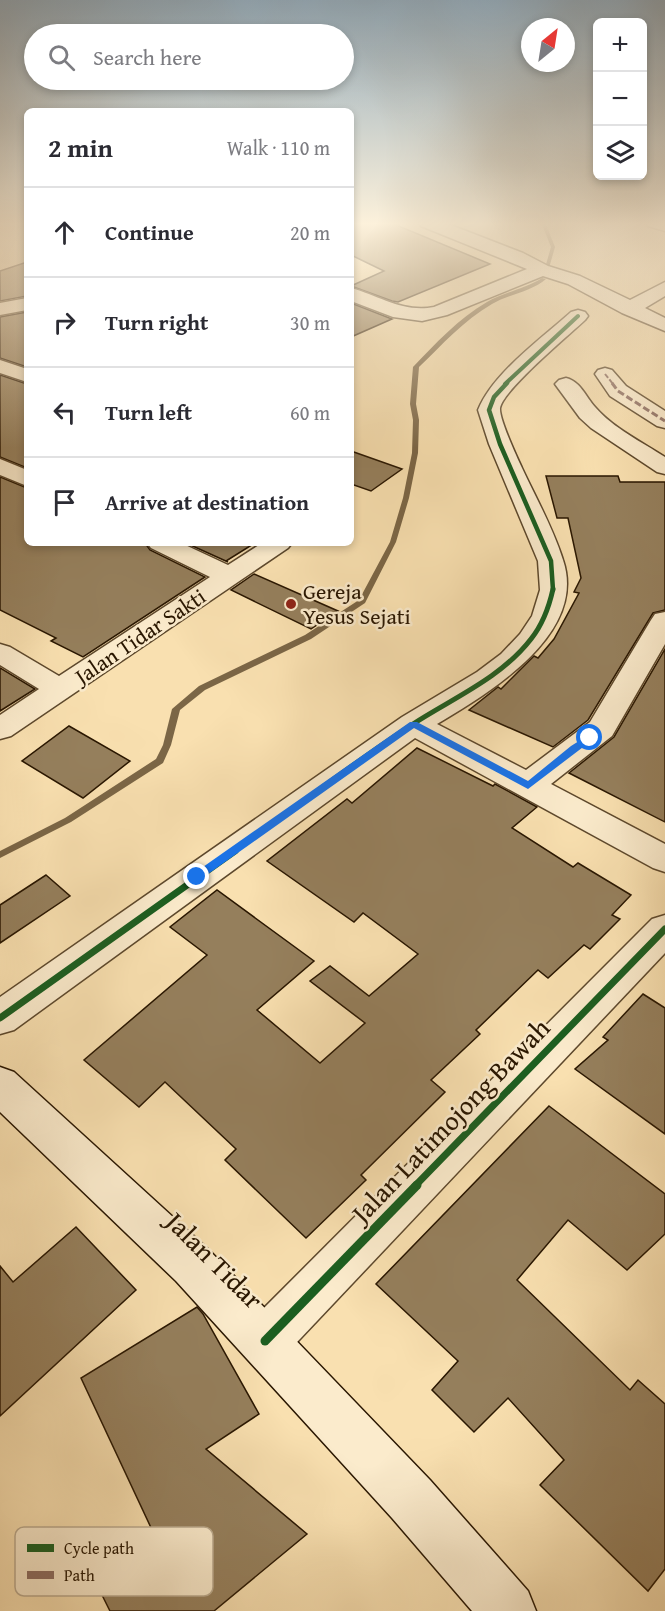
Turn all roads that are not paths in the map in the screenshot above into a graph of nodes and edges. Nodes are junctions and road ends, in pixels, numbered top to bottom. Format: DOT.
graph roads {
  1 [pos="359,297"];
  2 [pos="474,297"];
  3 [pos="607,297"];
  4 [pos="649,297"];
  5 [pos="24,305"];
  6 [pos="0,309"];
  7 [pos="629,309"];
  8 [pos="578,316"];
  9 [pos="665,325"];
  10 [pos="0,366"];
  11 [pos="605,374"];
  12 [pos="24,375"];
  13 [pos="566,384"];
  14 [pos="665,421"];
  15 [pos="0,466"];
  16 [pos="665,467"];
  17 [pos="24,478"];
  18 [pos="166,546"];
  19 [pos="274,546"];
  20 [pos="229,576"];
  21 [pos="665,620"];
  22 [pos="0,653"];
  23 [pos="60,689"];
  24 [pos="413,724"];
  25 [pos="0,729"];
  26 [pos="528,785"];
  27 [pos="665,859"];
  28 [pos="665,928"];
  29 [pos="0,1018"];
  30 [pos="0,1085"];
  31 [pos="265,1341"];
  32 [pos="508,1611"];
  1 -- 2 [label="street"];
  3 -- 7 [label="street"];
  4 -- 7 [label="street"];
  5 -- 6 [label="street"];
  7 -- 9 [label="street"];
  8 -- 24 [label="street"];
  10 -- 12 [label="street"];
  11 -- 14 [label="street"];
  13 -- 16 [label="street"];
  15 -- 17 [label="street"];
  18 -- 20 [label="street"];
  19 -- 20 [label="street, Jalan Tidar Sakti"];
  20 -- 23 [label="street, Jalan Tidar Sakti"];
  21 -- 26 [label="street"];
  22 -- 23 [label="street"];
  23 -- 25 [label="street, Jalan Tidar Sakti"];
  24 -- 26 [label="street"];
  24 -- 29 [label="street"];
  26 -- 27 [label="street"];
  28 -- 31 [label="street, Jalan Latimojong Bawah"];
  30 -- 31 [label="street, Jalan Tidar"];
  31 -- 32 [label="street, Jalan Tidar"];
}
